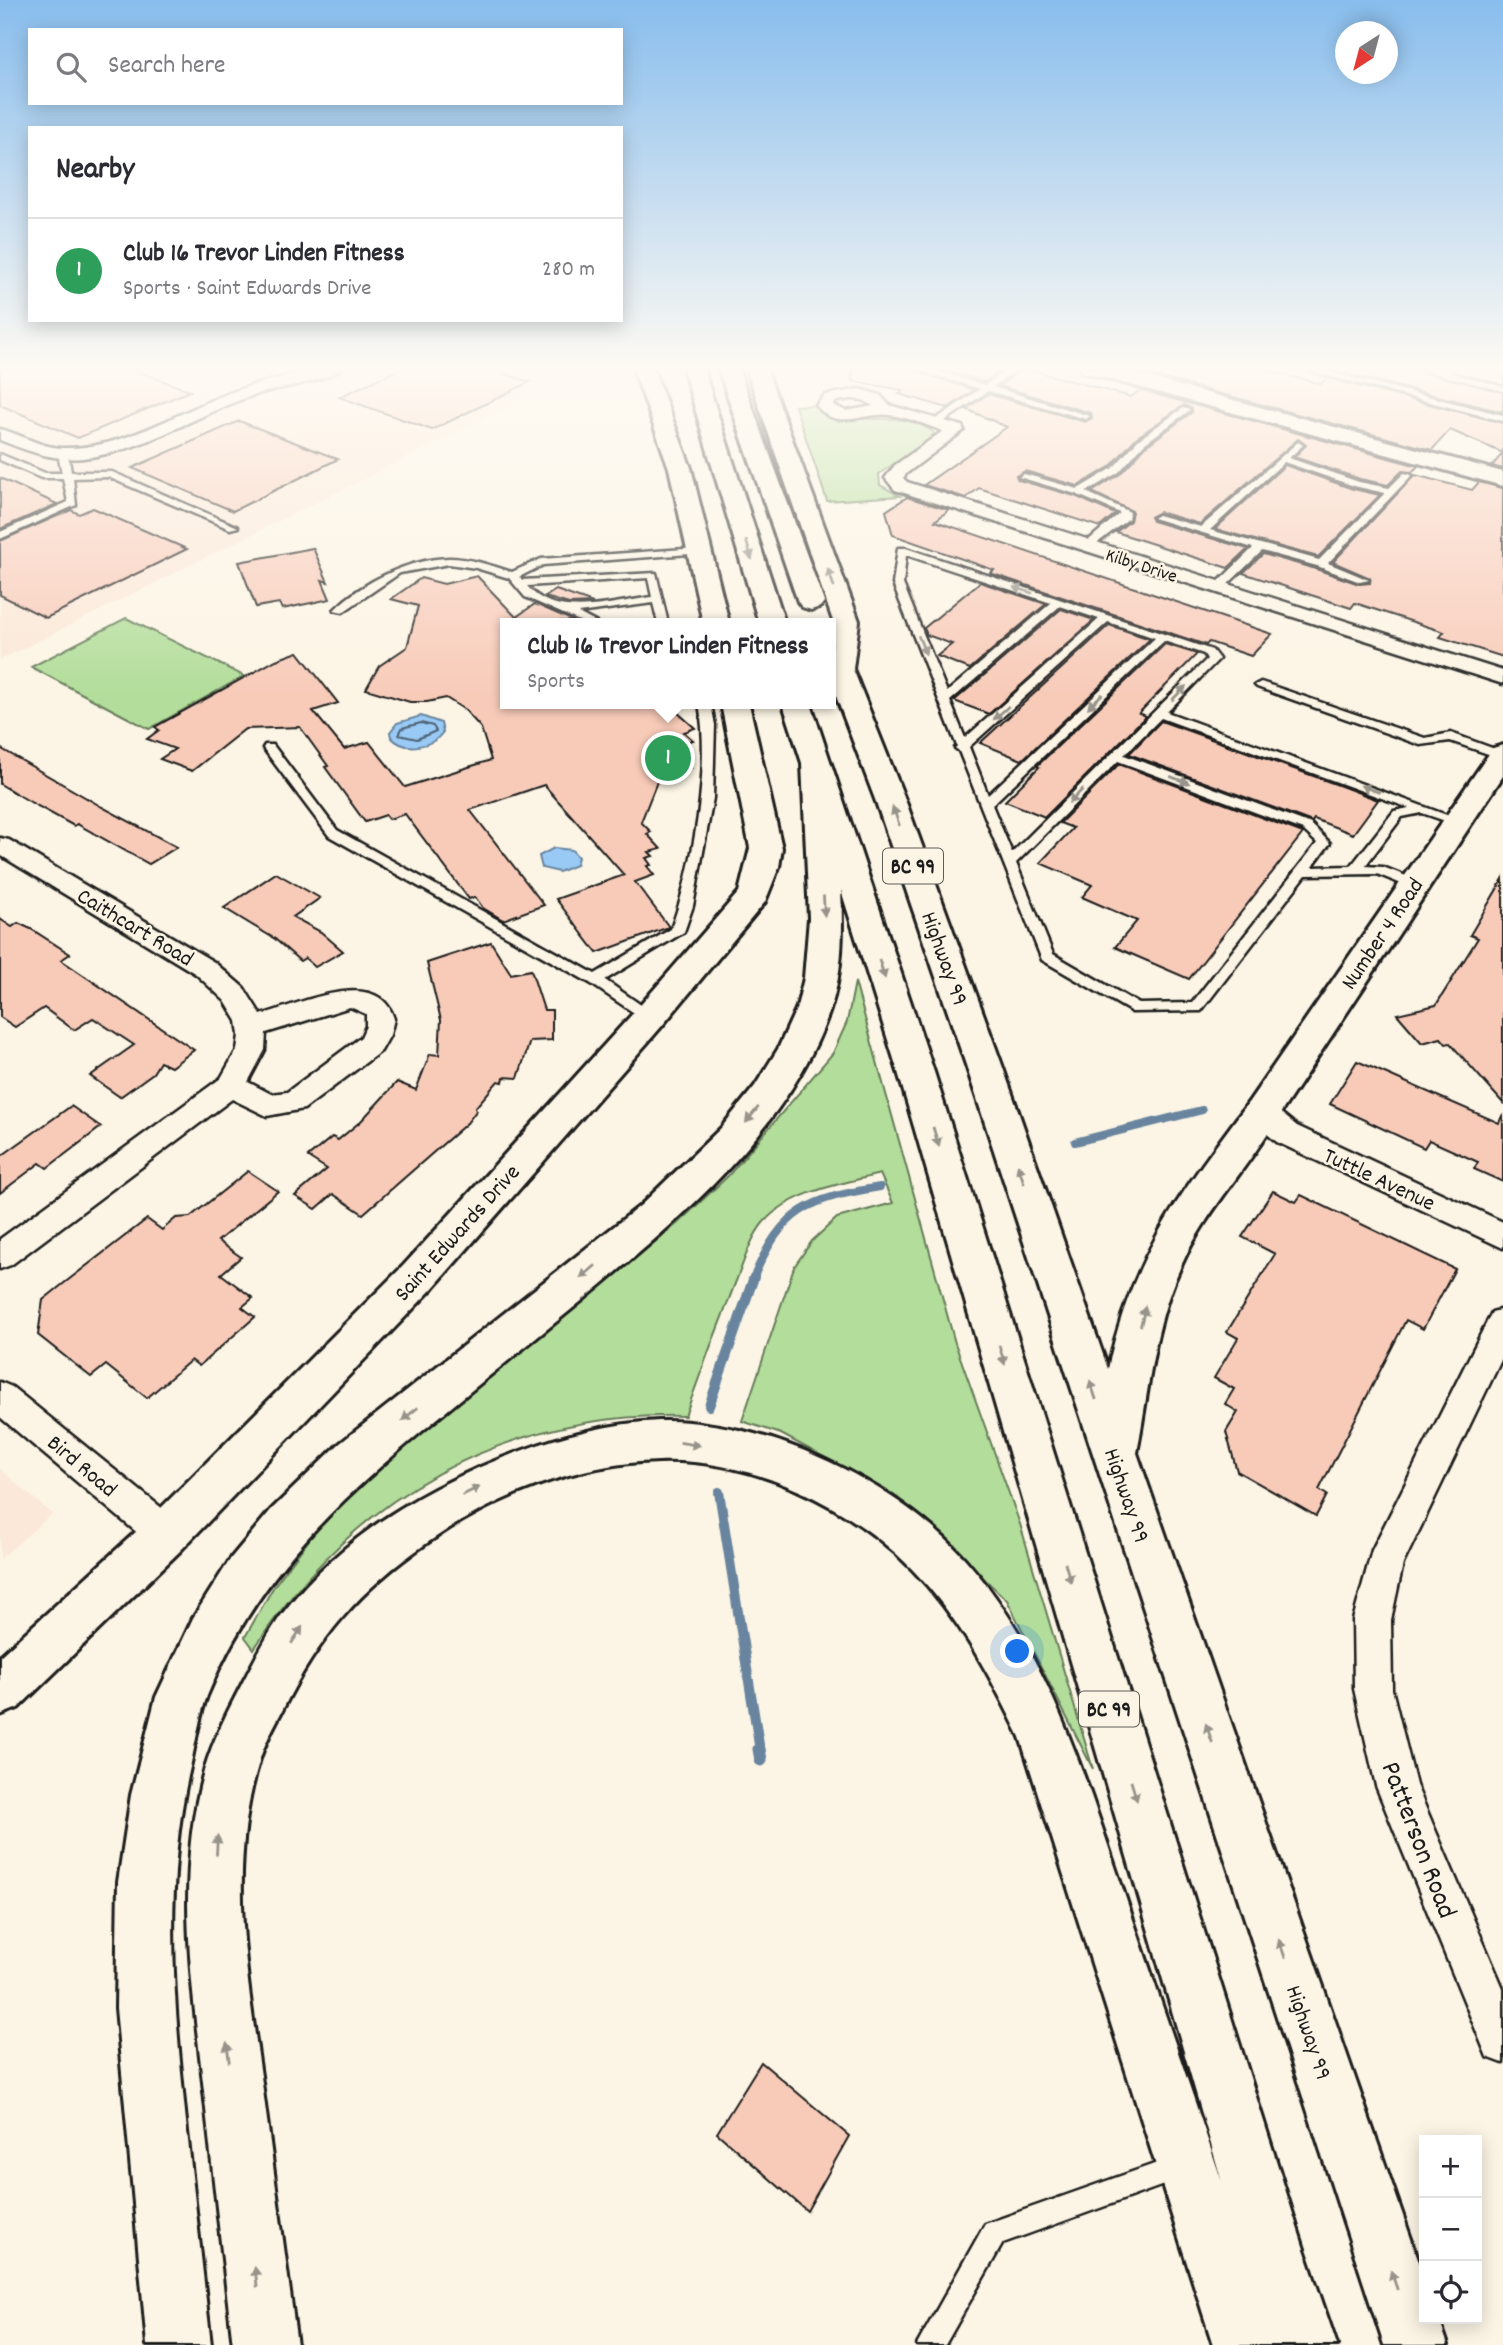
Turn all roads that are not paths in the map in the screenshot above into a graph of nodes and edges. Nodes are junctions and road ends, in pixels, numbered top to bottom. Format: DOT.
graph roads {
  1 [pos="68,477"];
  2 [pos="116,477"];
  3 [pos="682,477"];
  4 [pos="727,477"];
  5 [pos="767,477"];
  6 [pos="795,477"];
  7 [pos="894,477"];
  8 [pos="1026,477"];
  9 [pos="1103,477"];
  10 [pos="1262,477"];
  11 [pos="1338,477"];
  12 [pos="1405,477"];
  13 [pos="1391,491"];
  14 [pos="1079,492"];
  15 [pos="1158,518"];
  16 [pos="233,527"];
  17 [pos="1205,529"];
  18 [pos="0,536"];
  19 [pos="1087,546"];
  20 [pos="1260,547"];
  21 [pos="699,551"];
  22 [pos="1321,564"];
  23 [pos="515,579"];
  24 [pos="1364,580"];
  25 [pos="1218,588"];
  26 [pos="658,599"];
  27 [pos="1059,602"];
  28 [pos="339,610"];
  29 [pos="565,611"];
  30 [pos="581,618"];
  31 [pos="662,618"];
  32 [pos="715,618"];
  33 [pos="770,618"];
  34 [pos="817,618"];
  35 [pos="1107,618"];
  36 [pos="1162,637"];
  37 [pos="836,655"];
  38 [pos="836,661"];
  39 [pos="1503,678"];
  40 [pos="1261,685"];
  41 [pos="944,700"];
  42 [pos="706,709"];
  43 [pos="736,709"];
  44 [pos="799,709"];
  45 [pos="1159,713"];
  46 [pos="269,748"];
  47 [pos="961,748"];
  48 [pos="1502,755"];
  49 [pos="1116,756"];
  50 [pos="816,765"];
  51 [pos="987,803"];
  52 [pos="1423,809"];
  53 [pos="1457,821"];
  54 [pos="0,845"];
  55 [pos="1010,862"];
  56 [pos="1355,870"];
  57 [pos="1302,871"];
  58 [pos="1414,884"];
  59 [pos="594,980"];
  60 [pos="649,1018"];
  61 [pos="254,1027"];
  62 [pos="231,1085"];
  63 [pos="1261,1113"];
  64 [pos="1503,1237"];
  65 [pos="0,1256"];
  66 [pos="1503,1322"];
  67 [pos="0,1397"];
  68 [pos="1115,1455"];
  69 [pos="166,1534"];
  70 [pos="0,1690"];
  71 [pos="1503,2041"];
  72 [pos="1187,2165"];
  73 [pos="179,2345"];
  74 [pos="265,2345"];
  75 [pos="930,2345"];
  76 [pos="1245,2345"];
  77 [pos="1305,2345"];
  78 [pos="1416,2345"];
  1 -- 18 [label="lane"];
  2 -- 16 [label="lane"];
  3 -- 21 [label="main road"];
  4 -- 33 [label="main road, one-way"];
  5 -- 34 [label="main road"];
  37 -- 6 [label="main road, one-way"];
  7 -- 19 [label="street, Kilby Drive"];
  8 -- 14 [label="lane"];
  9 -- 14 [label="lane"];
  10 -- 17 [label="lane"];
  11 -- 13 [label="lane"];
  12 -- 13 [label="lane"];
  13 -- 22 [label="lane"];
  14 -- 19 [label="lane"];
  15 -- 17 [label="lane"];
  17 -- 20 [label="lane"];
  19 -- 25 [label="street, Kilby Drive"];
  20 -- 22 [label="lane"];
  20 -- 25 [label="lane"];
  21 -- 23 [label="lane"];
  21 -- 32 [label="main road"];
  22 -- 24 [label="lane"];
  23 -- 26 [label="lane"];
  23 -- 28 [label="lane"];
  23 -- 29 [label="lane"];
  25 -- 39 [label="street, Kilby Drive"];
  26 -- 29 [label="lane"];
  26 -- 31 [label="lane"];
  27 -- 35 [label="lane"];
  27 -- 41 [label="lane"];
  27 -- 41 [label="lane, one-way"];
  29 -- 30 [label="lane"];
  35 -- 36 [label="lane"];
  35 -- 47 [label="lane, one-way"];
  45 -- 36 [label="lane, one-way"];
  36 -- 51 [label="lane, one-way"];
  68 -- 38 [label="main road, Highway 99 / BC 99, one-way"];
  40 -- 48 [label="lane"];
  41 -- 47 [label="lane"];
  42 -- 59 [label="lane"];
  43 -- 60 [label="main road, Saint Edwards Drive"];
  44 -- 50 [label="main road, BC 99"];
  45 -- 49 [label="lane"];
  52 -- 45 [label="lane, one-way"];
  46 -- 59 [label="lane"];
  47 -- 51 [label="lane"];
  48 -- 53 [label="main road, Number 4 Road"];
  49 -- 55 [label="lane, one-way"];
  49 -- 57 [label="lane, one-way"];
  50 -- 73 [label="main road, one-way"];
  50 -- 77 [label="main road, BC 99, one-way"];
  51 -- 55 [label="lane"];
  52 -- 53 [label="lane"];
  52 -- 56 [label="lane"];
  53 -- 58 [label="main road, Number 4 Road"];
  54 -- 61 [label="street, Caithcart Road"];
  55 -- 57 [label="lane"];
  56 -- 57 [label="lane"];
  56 -- 58 [label="lane"];
  58 -- 63 [label="main road, Number 4 Road"];
  59 -- 60 [label="lane"];
  60 -- 69 [label="main road, Saint Edwards Drive"];
  61 -- 62 [label="street"];
  61 -- 62 [label="street"];
  62 -- 65 [label="street"];
  63 -- 64 [label="street, Tuttle Avenue"];
  68 -- 63 [label="main road, Number 4 Road, one-way"];
  66 -- 71 [label="street, Patterson Road"];
  67 -- 69 [label="street, Bird Road"];
  78 -- 68 [label="main road, Highway 99 / BC 99, one-way"];
  69 -- 70 [label="main road, Saint Edwards Drive"];
  74 -- 72 [label="main road, one-way"];
  72 -- 75 [label="lane"];
  72 -- 76 [label="main road"];
}
